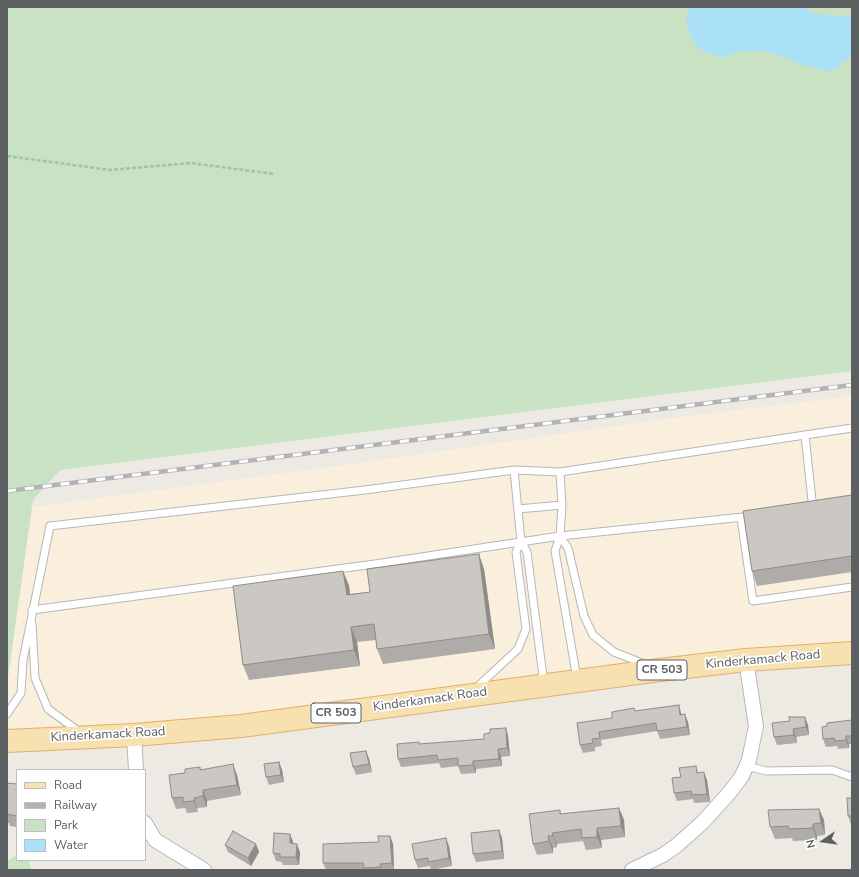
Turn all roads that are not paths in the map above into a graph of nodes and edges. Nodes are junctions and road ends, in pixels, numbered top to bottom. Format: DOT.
graph roads {
  1 [pos="852,428"];
  2 [pos="805,435"];
  3 [pos="514,470"];
  4 [pos="560,472"];
  5 [pos="562,505"];
  6 [pos="518,509"];
  7 [pos="805,510"];
  8 [pos="761,515"];
  9 [pos="741,518"];
  10 [pos="560,536"];
  11 [pos="521,541"];
  12 [pos="852,587"];
  13 [pos="32,610"];
  14 [pos="852,654"];
  15 [pos="746,660"];
  16 [pos="660,670"];
  17 [pos="577,680"];
  18 [pos="544,684"];
  19 [pos="470,694"];
  20 [pos="7,714"];
  21 [pos="134,735"];
  22 [pos="86,737"];
  23 [pos="7,740"];
  24 [pos="747,766"];
  25 [pos="136,769"];
  26 [pos="852,777"];
  27 [pos="146,825"];
  28 [pos="204,870"];
  29 [pos="632,870"];
  1 -- 2 [label="lane"];
  2 -- 4 [label="lane"];
  2 -- 7 [label="lane"];
  3 -- 4 [label="lane"];
  3 -- 6 [label="lane"];
  3 -- 13 [label="lane"];
  4 -- 5 [label="lane"];
  5 -- 6 [label="lane"];
  5 -- 10 [label="lane"];
  6 -- 11 [label="lane"];
  8 -- 9 [label="lane"];
  9 -- 10 [label="lane"];
  9 -- 12 [label="lane"];
  10 -- 11 [label="lane"];
  10 -- 16 [label="lane"];
  10 -- 17 [label="lane"];
  11 -- 13 [label="lane"];
  11 -- 18 [label="lane"];
  11 -- 19 [label="lane"];
  13 -- 20 [label="lane"];
  13 -- 22 [label="lane"];
  14 -- 15 [label="main road, Kinderkamack Road / CR 503"];
  15 -- 16 [label="main road, Kinderkamack Road / CR 503"];
  15 -- 24 [label="street"];
  16 -- 17 [label="main road, Kinderkamack Road / CR 503"];
  17 -- 18 [label="main road, Kinderkamack Road / CR 503"];
  18 -- 19 [label="main road, Kinderkamack Road / CR 503"];
  19 -- 21 [label="main road, Kinderkamack Road / CR 503"];
  21 -- 22 [label="main road, Kinderkamack Road / CR 503"];
  21 -- 25 [label="street"];
  22 -- 23 [label="main road, Kinderkamack Road / CR 503"];
  24 -- 26 [label="lane"];
  24 -- 29 [label="street"];
  27 -- 28 [label="street"];
}
